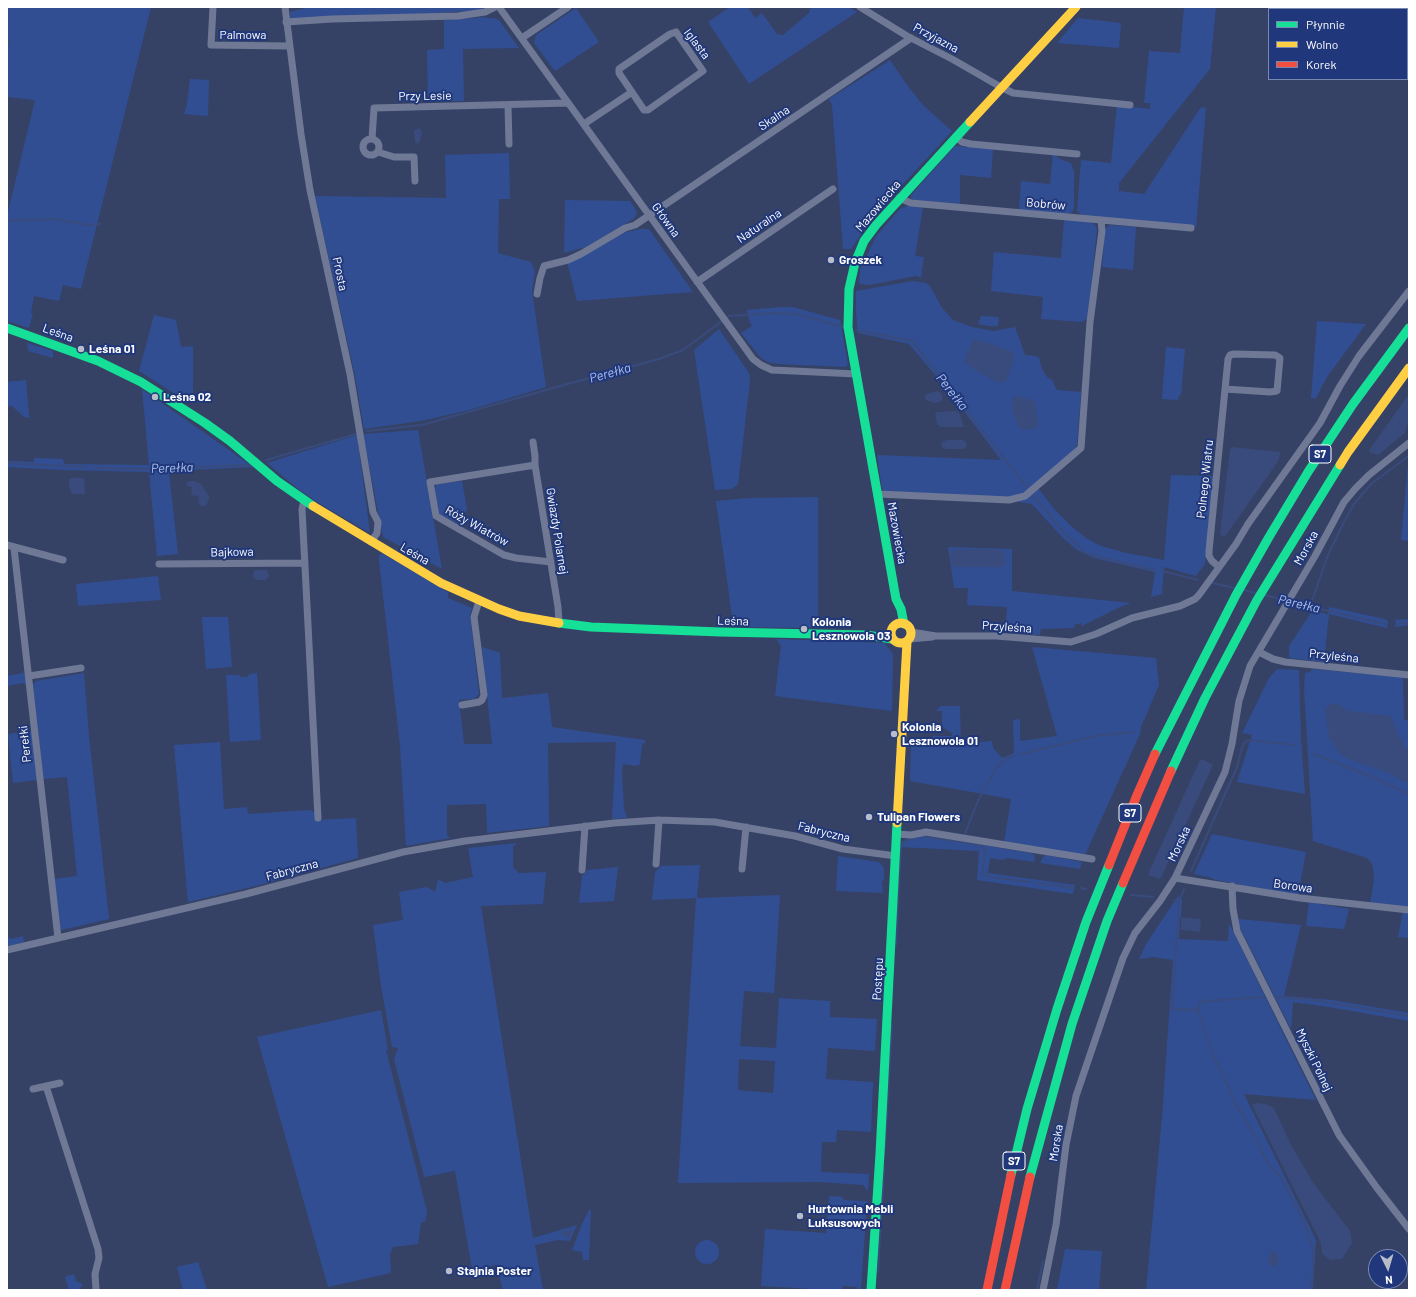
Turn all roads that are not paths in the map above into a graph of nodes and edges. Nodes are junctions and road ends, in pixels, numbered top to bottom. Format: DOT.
graph roads {
  1 [pos="213,7"];
  2 [pos="285,7"];
  3 [pos="495,7"];
  4 [pos="499,7"];
  5 [pos="568,7"];
  6 [pos="860,7"];
  7 [pos="1076,7"];
  8 [pos="286,22"];
  9 [pos="522,38"];
  10 [pos="911,38"];
  11 [pos="289,46"];
  12 [pos="1002,88"];
  13 [pos="632,92"];
  14 [pos="568,103"];
  15 [pos="508,105"];
  16 [pos="1130,105"];
  17 [pos="584,124"];
  18 [pos="957,138"];
  19 [pos="372,139"];
  20 [pos="509,144"];
  21 [pos="378,152"];
  22 [pos="1077,154"];
  23 [pos="415,181"];
  24 [pos="833,189"];
  25 [pos="899,198"];
  26 [pos="650,216"];
  27 [pos="1101,220"];
  28 [pos="1191,228"];
  29 [pos="697,282"];
  30 [pos="1409,291"];
  31 [pos="537,294"];
  32 [pos="7,328"];
  33 [pos="1409,328"];
  34 [pos="1409,368"];
  35 [pos="857,374"];
  36 [pos="1225,389"];
  37 [pos="533,442"];
  38 [pos="1409,443"];
  39 [pos="535,465"];
  40 [pos="878,494"];
  41 [pos="304,501"];
  42 [pos="371,542"];
  43 [pos="11,546"];
  44 [pos="63,560"];
  45 [pos="305,562"];
  46 [pos="550,562"];
  47 [pos="159,564"];
  48 [pos="1219,567"];
  49 [pos="479,601"];
  50 [pos="559,623"];
  51 [pos="901,634"];
  52 [pos="1259,652"];
  53 [pos="81,668"];
  54 [pos="1409,675"];
  55 [pos="29,676"];
  56 [pos="462,705"];
  57 [pos="318,818"];
  58 [pos="659,820"];
  59 [pos="585,826"];
  60 [pos="746,827"];
  61 [pos="897,834"];
  62 [pos="896,856"];
  63 [pos="1092,859"];
  64 [pos="656,864"];
  65 [pos="742,869"];
  66 [pos="582,870"];
  67 [pos="1175,878"];
  68 [pos="1232,886"];
  69 [pos="1409,910"];
  70 [pos="58,938"];
  71 [pos="7,950"];
  72 [pos="60,1083"];
  73 [pos="46,1086"];
  74 [pos="33,1089"];
  75 [pos="1409,1229"];
  76 [pos="96,1290"];
  77 [pos="871,1290"];
  78 [pos="987,1290"];
  79 [pos="1005,1290"];
  80 [pos="1043,1290"];
  1 -- 11 [label="street, Palmowa"];
  2 -- 8 [label="street, Prosta"];
  3 -- 8 [label="street"];
  4 -- 9 [label="street, Główna"];
  5 -- 9 [label="street"];
  6 -- 10 [label="street, Przyjazna"];
  7 -- 12 [label="main road, Mazowiecka"];
  8 -- 11 [label="street, Prosta"];
  9 -- 14 [label="street, Główna"];
  10 -- 12 [label="street, Przyjazna"];
  10 -- 26 [label="street, Skalna"];
  11 -- 42 [label="street, Prosta"];
  12 -- 16 [label="street, Przyjazna"];
  12 -- 18 [label="main road, Mazowiecka"];
  13 -- 13 [label="street, Iglasta"];
  13 -- 17 [label="street"];
  14 -- 15 [label="street, Przy Lesie"];
  14 -- 17 [label="street, Główna"];
  15 -- 19 [label="street, Przy Lesie"];
  15 -- 20 [label="street"];
  17 -- 26 [label="street, Główna"];
  18 -- 22 [label="street"];
  18 -- 25 [label="main road, Mazowiecka"];
  19 -- 21 [label="street, Przy Lesie"];
  19 -- 21 [label="street, Przy Lesie"];
  21 -- 23 [label="street"];
  24 -- 29 [label="street, Naturalna"];
  25 -- 27 [label="street, Bobrów"];
  25 -- 35 [label="main road, Mazowiecka"];
  26 -- 29 [label="street, Główna"];
  26 -- 31 [label="street"];
  27 -- 28 [label="street, Bobrów"];
  27 -- 40 [label="street"];
  29 -- 35 [label="street, Główna"];
  30 -- 48 [label="street"];
  32 -- 41 [label="main road, Leśna"];
  33 -- 78 [label="main road, S7"];
  34 -- 79 [label="main road, S7"];
  35 -- 40 [label="main road, Mazowiecka"];
  36 -- 36 [label="street, Polnego Wiatru"];
  36 -- 48 [label="street, Polnego Wiatru"];
  37 -- 39 [label="street, Gwiazdy Polarnej"];
  38 -- 52 [label="street, Morska"];
  39 -- 46 [label="street, Gwiazdy Polarnej"];
  39 -- 46 [label="street, Róży Wiatrów"];
  40 -- 51 [label="main road, Mazowiecka"];
  41 -- 42 [label="main road, Leśna"];
  41 -- 45 [label="street"];
  42 -- 49 [label="main road, Leśna"];
  43 -- 44 [label="street"];
  43 -- 55 [label="street, Perełki"];
  45 -- 47 [label="street, Bajkowa"];
  45 -- 57 [label="street"];
  46 -- 50 [label="street, Gwiazdy Polarnej"];
  48 -- 51 [label="street, Przyleśna"];
  49 -- 50 [label="main road, Leśna"];
  49 -- 56 [label="street"];
  50 -- 51 [label="main road, Leśna"];
  51 -- 61 [label="main road, Postępu"];
  52 -- 54 [label="street, Przyleśna"];
  52 -- 67 [label="street, Morska"];
  53 -- 55 [label="street"];
  55 -- 70 [label="street, Perełki"];
  58 -- 59 [label="street, Fabryczna"];
  58 -- 60 [label="street, Fabryczna"];
  58 -- 64 [label="street"];
  59 -- 66 [label="street"];
  59 -- 70 [label="street, Fabryczna"];
  60 -- 62 [label="street, Fabryczna"];
  60 -- 65 [label="street"];
  61 -- 62 [label="main road, Postępu"];
  61 -- 63 [label="street"];
  62 -- 77 [label="main road, Postępu"];
  67 -- 68 [label="street, Borowa"];
  67 -- 80 [label="street, Morska"];
  68 -- 69 [label="street, Borowa"];
  68 -- 75 [label="street, Myszki Polnej"];
  70 -- 71 [label="street, Fabryczna"];
  72 -- 73 [label="street"];
  73 -- 74 [label="street"];
  73 -- 76 [label="street"];
}
